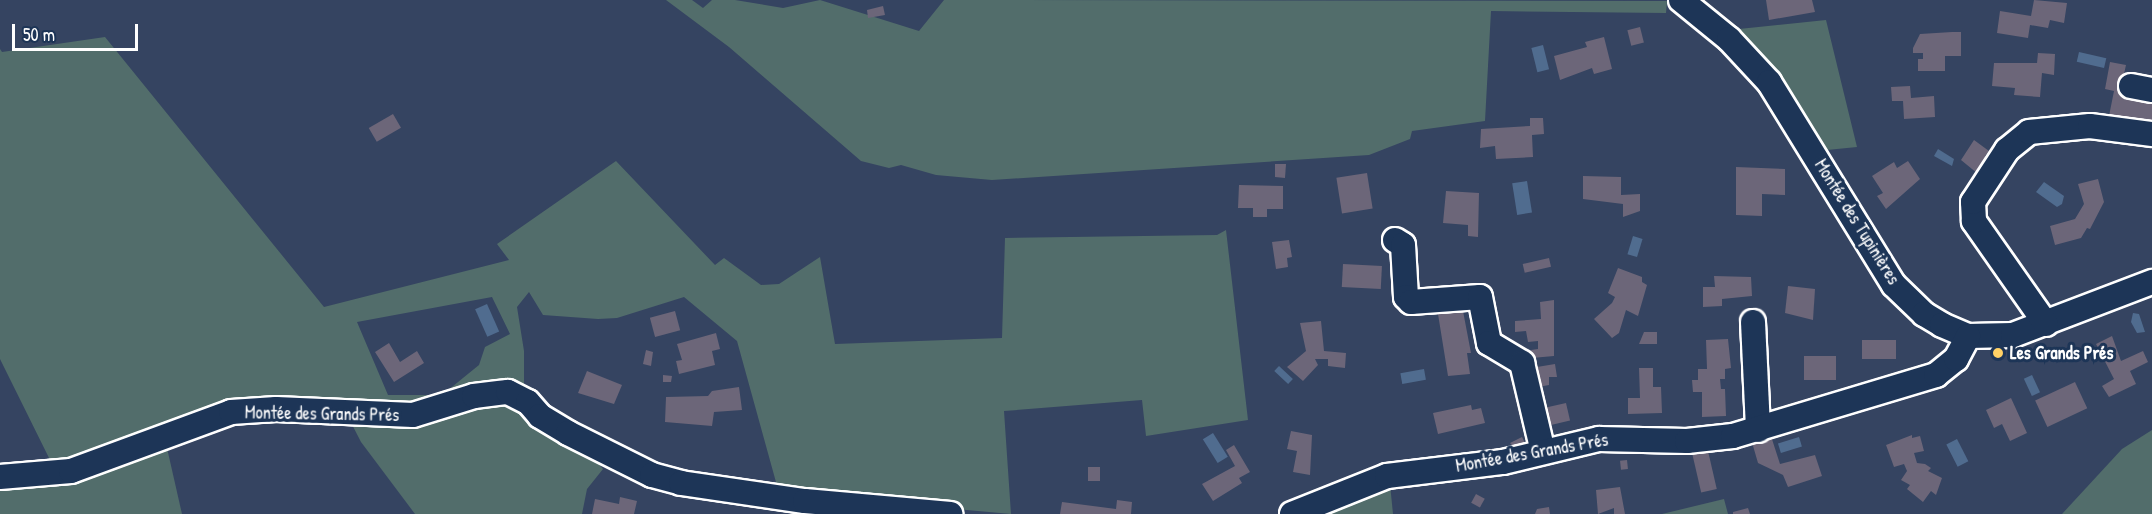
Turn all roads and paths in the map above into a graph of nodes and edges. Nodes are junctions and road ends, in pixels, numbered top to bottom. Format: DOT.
graph roads {
  1 [pos="1681,0"];
  2 [pos="2152,134"];
  3 [pos="1395,240"];
  4 [pos="2152,282"];
  5 [pos="1753,322"];
  6 [pos="2046,324"];
  7 [pos="1968,336"];
  8 [pos="1758,429"];
  9 [pos="1543,452"];
  10 [pos="0,477"];
  11 [pos="817,508"];
  12 [pos="950,514"];
  13 [pos="1292,514"];
  1 -- 7 [label="street, Montée des Tupinières"];
  2 -- 6 [label="street"];
  3 -- 9 [label="street"];
  4 -- 6 [label="street, Montée des Tupinières"];
  5 -- 8 [label="street"];
  6 -- 7 [label="street, Montée des Tupinières"];
  7 -- 8 [label="street, Montée des Grands Prés"];
  8 -- 9 [label="street, Montée des Grands Prés"];
  9 -- 13 [label="street, Montée des Grands Prés"];
  10 -- 11 [label="street, Montée des Grands Prés"];
  11 -- 12 [label="street, Montée des Grands Prés"];
}
